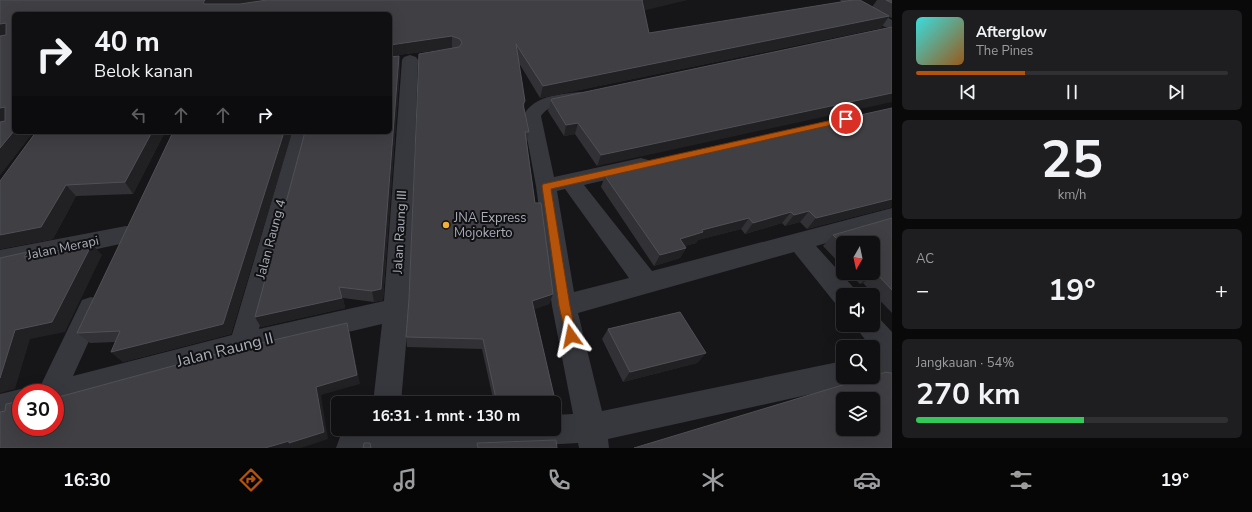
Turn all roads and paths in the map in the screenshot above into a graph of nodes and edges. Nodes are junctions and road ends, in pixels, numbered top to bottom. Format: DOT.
graph roads {
  1 [pos="847,0"];
  2 [pos="886,30"];
  3 [pos="410,60"];
  4 [pos="596,93"];
  5 [pos="300,134"];
  6 [pos="662,160"];
  7 [pos="558,184"];
  8 [pos="136,214"];
  9 [pos="892,216"];
  10 [pos="126,235"];
  11 [pos="799,242"];
  12 [pos="116,256"];
  13 [pos="0,260"];
  14 [pos="647,283"];
  15 [pos="838,288"];
  16 [pos="98,292"];
  17 [pos="564,306"];
  18 [pos="396,309"];
  19 [pos="875,332"];
  20 [pos="242,345"];
  21 [pos="892,352"];
  22 [pos="892,364"];
  23 [pos="880,367"];
  24 [pos="836,376"];
  25 [pos="55,384"];
  26 [pos="64,393"];
  27 [pos="388,396"];
  28 [pos="12,405"];
  29 [pos="0,408"];
  30 [pos="379,436"];
  31 [pos="488,436"];
  32 [pos="592,438"];
  33 [pos="351,448"];
  1 -- 2 [label="street"];
  3 -- 18 [label="street, Jalan Raung III"];
  4 -- 7 [label="street"];
  5 -- 20 [label="street, Jalan Raung 4"];
  6 -- 7 [label="street"];
  7 -- 14 [label="street"];
  7 -- 17 [label="street"];
  8 -- 10 [label="street"];
  9 -- 11 [label="street"];
  10 -- 12 [label="street"];
  10 -- 13 [label="street, Jalan Merapi"];
  11 -- 14 [label="street"];
  11 -- 15 [label="street"];
  14 -- 17 [label="street"];
  16 -- 25 [label="street"];
  17 -- 32 [label="street"];
  18 -- 20 [label="street, Jalan Raung II"];
  18 -- 27 [label="street, Jalan Raung III"];
  19 -- 21 [label="street"];
  20 -- 26 [label="street, Jalan Raung II"];
  22 -- 23 [label="street"];
  24 -- 32 [label="street"];
  28 -- 29 [label="street"];
  30 -- 33 [label="street"];
  31 -- 32 [label="street"];
}
